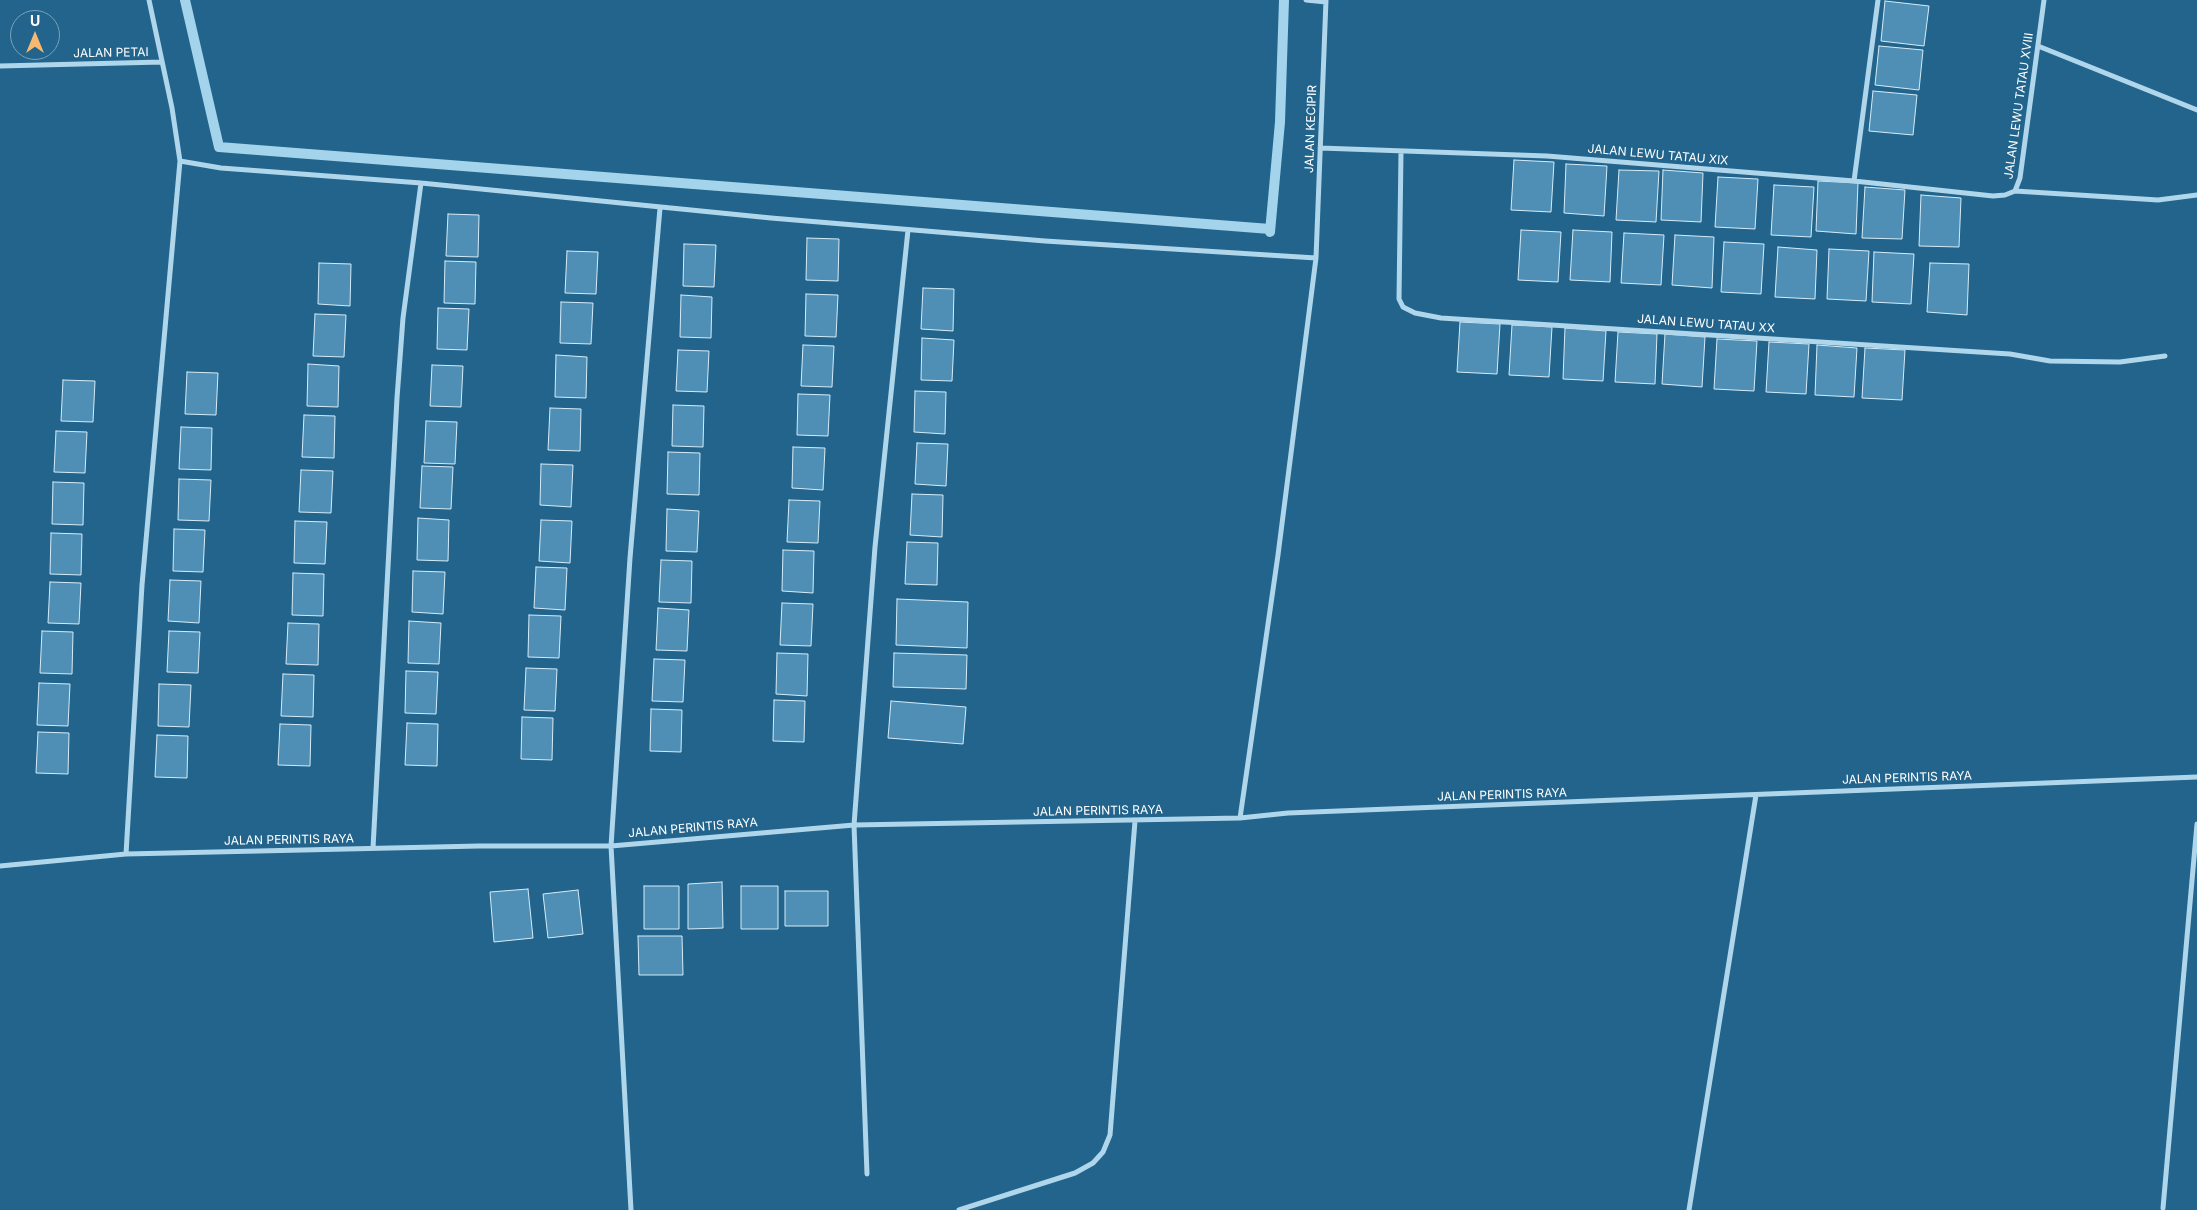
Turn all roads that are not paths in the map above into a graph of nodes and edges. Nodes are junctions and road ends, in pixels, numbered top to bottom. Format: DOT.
graph roads {
  1 [pos="149,0"];
  2 [pos="1306,0"];
  3 [pos="1878,0"];
  4 [pos="2044,0"];
  5 [pos="1326,1"];
  6 [pos="2038,46"];
  7 [pos="162,62"];
  8 [pos="0,66"];
  9 [pos="2197,110"];
  10 [pos="1320,148"];
  11 [pos="1401,152"];
  12 [pos="180,161"];
  13 [pos="1854,181"];
  14 [pos="421,183"];
  15 [pos="2015,191"];
  16 [pos="2197,195"];
  17 [pos="1993,196"];
  18 [pos="660,208"];
  19 [pos="908,230"];
  20 [pos="1316,258"];
  21 [pos="2165,356"];
  22 [pos="2197,777"];
  23 [pos="1756,795"];
  24 [pos="1240,818"];
  25 [pos="1135,821"];
  26 [pos="2197,824"];
  27 [pos="854,825"];
  28 [pos="611,846"];
  29 [pos="374,848"];
  30 [pos="126,854"];
  31 [pos="0,866"];
  32 [pos="867,1174"];
  33 [pos="2163,1208"];
  34 [pos="631,1210"];
  35 [pos="959,1210"];
  36 [pos="1689,1210"];
  1 -- 7 [label="street"];
  2 -- 5 [label="street"];
  3 -- 13 [label="street"];
  4 -- 6 [label="street, JALAN LEWU TATAU XVIII"];
  5 -- 10 [label="street, JALAN KECIPIR"];
  6 -- 9 [label="street"];
  6 -- 15 [label="street, JALAN LEWU TATAU XVIII"];
  7 -- 8 [label="street, JALAN PETAI"];
  7 -- 12 [label="street"];
  10 -- 11 [label="street, JALAN LEWU TATAU XIX"];
  10 -- 20 [label="street, JALAN KECIPIR"];
  11 -- 13 [label="street, JALAN LEWU TATAU XIX"];
  11 -- 21 [label="street, JALAN LEWU TATAU XX"];
  12 -- 14 [label="street"];
  12 -- 30 [label="street"];
  13 -- 17 [label="street, JALAN LEWU TATAU XIX"];
  14 -- 18 [label="street"];
  14 -- 29 [label="street"];
  15 -- 16 [label="street"];
  15 -- 17 [label="street, JALAN LEWU TATAU XVIII"];
  18 -- 19 [label="street"];
  18 -- 28 [label="street"];
  19 -- 20 [label="street"];
  19 -- 27 [label="street"];
  20 -- 24 [label="street, JALAN KECIPIR"];
  22 -- 23 [label="street, JALAN PERINTIS RAYA"];
  23 -- 24 [label="street, JALAN PERINTIS RAYA"];
  23 -- 36 [label="street"];
  24 -- 25 [label="street, JALAN PERINTIS RAYA"];
  25 -- 27 [label="street, JALAN PERINTIS RAYA"];
  25 -- 35 [label="street"];
  26 -- 33 [label="street"];
  27 -- 28 [label="street, JALAN PERINTIS RAYA"];
  27 -- 32 [label="street"];
  28 -- 29 [label="street, JALAN PERINTIS RAYA"];
  28 -- 34 [label="street"];
  29 -- 30 [label="street, JALAN PERINTIS RAYA"];
  30 -- 31 [label="street, JALAN PERINTIS RAYA"];
}
